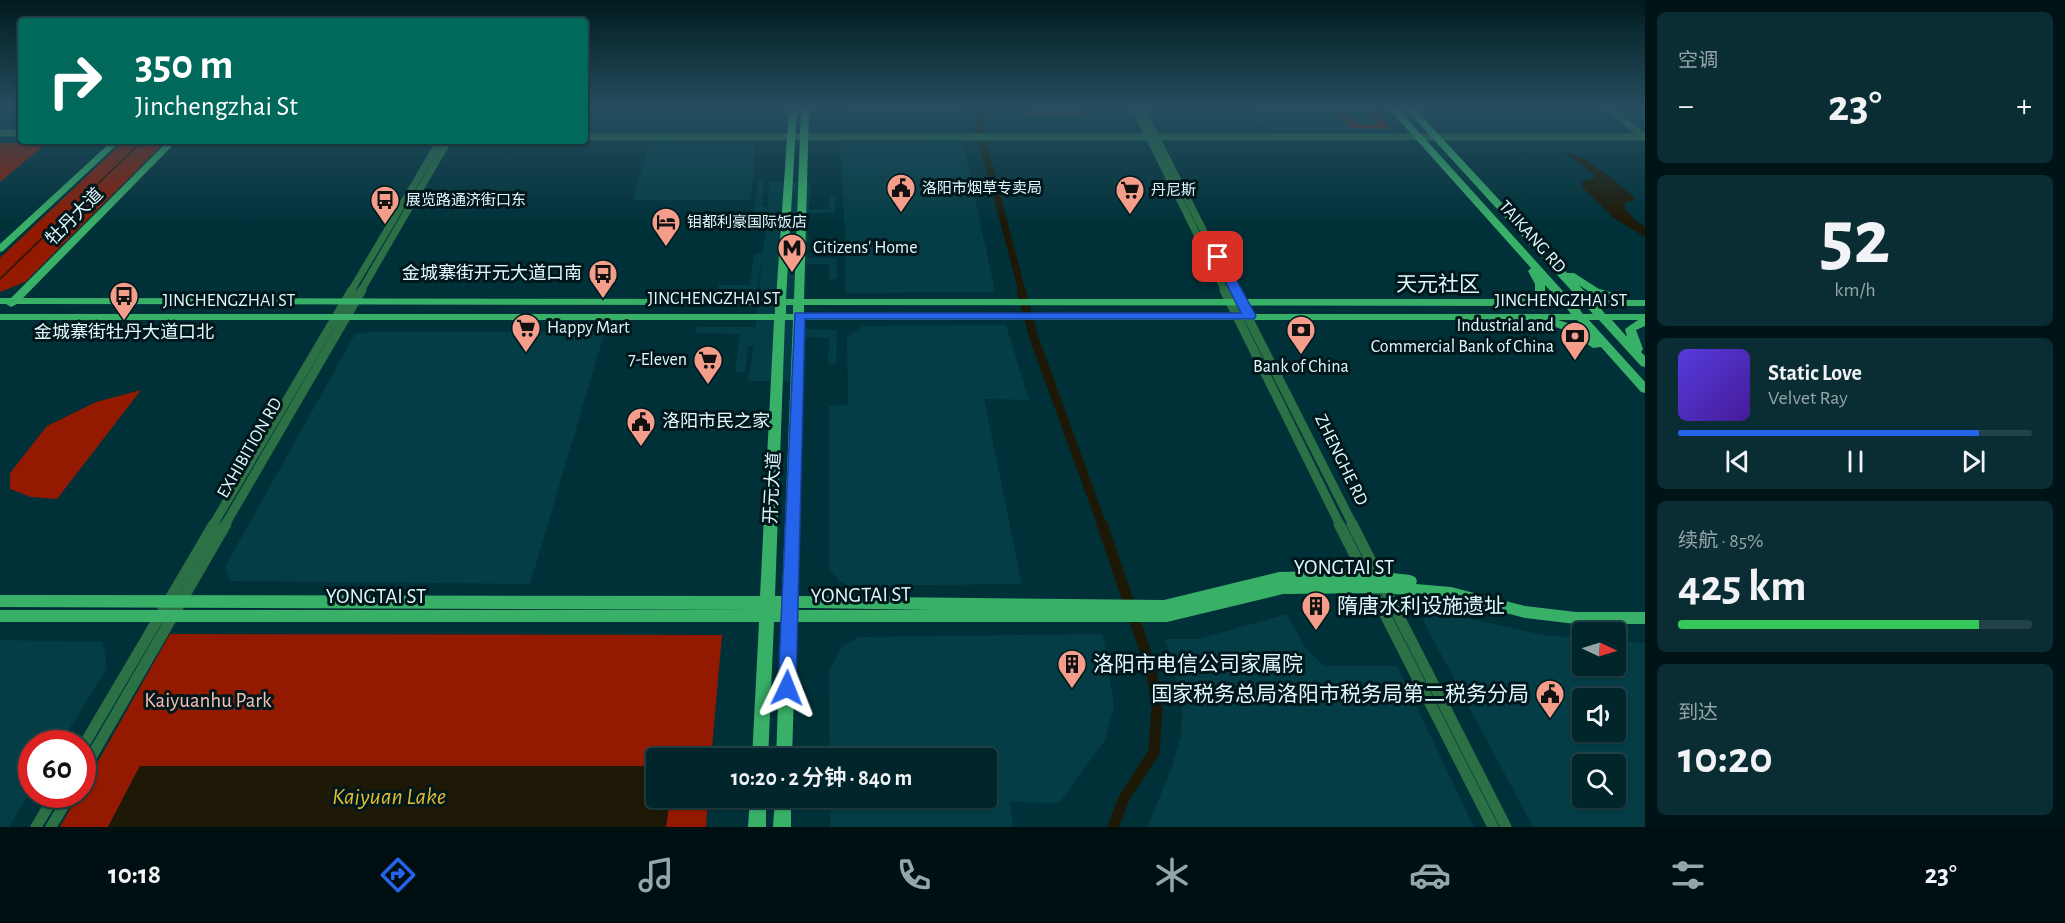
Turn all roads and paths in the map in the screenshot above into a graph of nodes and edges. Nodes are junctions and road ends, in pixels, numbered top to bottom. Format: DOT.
graph roads {
  1 [pos="110,148"];
  2 [pos="166,148"];
  3 [pos="436,148"];
  4 [pos="444,148"];
  5 [pos="792,148"];
  6 [pos="806,148"];
  7 [pos="1158,148"];
  8 [pos="1428,148"];
  9 [pos="1446,148"];
  10 [pos="0,249"];
  11 [pos="1527,259"];
  12 [pos="1549,260"];
  13 [pos="1548,283"];
  14 [pos="1570,283"];
  15 [pos="0,301"];
  16 [pos="14,301"];
  17 [pos="349,303"];
  18 [pos="1237,303"];
  19 [pos="1277,303"];
  20 [pos="1514,303"];
  21 [pos="1567,303"];
  22 [pos="1588,303"];
  23 [pos="1641,303"];
  24 [pos="781,309"];
  25 [pos="799,309"];
  26 [pos="0,316"];
  27 [pos="1244,316"];
  28 [pos="1283,316"];
  29 [pos="341,317"];
  30 [pos="1526,317"];
  31 [pos="1579,317"];
  32 [pos="1602,317"];
  33 [pos="1645,318"];
  34 [pos="1601,341"];
  35 [pos="1624,341"];
  36 [pos="1621,363"];
  37 [pos="1645,363"];
  38 [pos="1645,389"];
  39 [pos="1374,582"];
  40 [pos="0,601"];
  41 [pos="176,602"];
  42 [pos="767,610"];
  43 [pos="790,610"];
  44 [pos="1645,610"];
  45 [pos="0,616"];
  46 [pos="166,618"];
  47 [pos="1645,618"];
  48 [pos="94,730"];
  49 [pos="96,747"];
  50 [pos="761,748"];
  51 [pos="784,748"];
  52 [pos="47,808"];
  53 [pos="62,808"];
  54 [pos="758,808"];
  55 [pos="783,808"];
  56 [pos="36,827"];
  57 [pos="51,827"];
  58 [pos="757,827"];
  59 [pos="782,827"];
  60 [pos="1493,827"];
  61 [pos="1506,827"];
  1 -- 10 [label="main road, 牡丹大道"];
  2 -- 16 [label="main road, 牡丹大道"];
  3 -- 17 [label="street, EXHIBITION RD"];
  4 -- 17 [label="street, EXHIBITION RD"];
  5 -- 24 [label="main road, 开元大道"];
  6 -- 25 [label="main road, 开元大道"];
  7 -- 18 [label="street, ZHENGHE RD"];
  8 -- 11 [label="main road, TAIKANG RD"];
  9 -- 12 [label="main road, TAIKANG RD"];
  11 -- 13 [label="main road, TAIKANG RD"];
  11 -- 20 [label="main road"];
  12 -- 14 [label="main road, TAIKANG RD"];
  12 -- 23 [label="main road"];
  13 -- 14 [label="main road"];
  13 -- 21 [label="main road, TAIKANG RD"];
  14 -- 22 [label="main road, TAIKANG RD"];
  15 -- 16 [label="main road, JINCHENGZHAI ST"];
  16 -- 17 [label="main road, JINCHENGZHAI ST"];
  16 -- 26 [label="main road, 牡丹大道"];
  17 -- 24 [label="main road, JINCHENGZHAI ST"];
  17 -- 29 [label="street, EXHIBITION RD"];
  18 -- 19 [label="main road, JINCHENGZHAI ST"];
  18 -- 25 [label="main road, JINCHENGZHAI ST"];
  18 -- 27 [label="street, ZHENGHE RD"];
  19 -- 20 [label="main road, JINCHENGZHAI ST"];
  19 -- 28 [label="main road"];
  20 -- 21 [label="main road, JINCHENGZHAI ST"];
  20 -- 30 [label="main road"];
  21 -- 22 [label="main road, JINCHENGZHAI ST"];
  21 -- 31 [label="main road, TAIKANG RD"];
  22 -- 23 [label="main road, JINCHENGZHAI ST"];
  22 -- 32 [label="main road, TAIKANG RD"];
  23 -- 33 [label="main road"];
  24 -- 25 [label="main road, JINCHENGZHAI ST"];
  24 -- 29 [label="main road, JINCHENGZHAI ST"];
  24 -- 42 [label="main road, 开元大道"];
  25 -- 27 [label="main road, JINCHENGZHAI ST"];
  25 -- 43 [label="main road, 开元大道"];
  26 -- 29 [label="main road, JINCHENGZHAI ST"];
  27 -- 28 [label="main road, JINCHENGZHAI ST"];
  27 -- 39 [label="street, ZHENGHE RD"];
  27 -- 39 [label="street, ZHENGHE RD"];
  28 -- 30 [label="main road, JINCHENGZHAI ST"];
  29 -- 41 [label="street, EXHIBITION RD"];
  30 -- 31 [label="main road, JINCHENGZHAI ST"];
  30 -- 36 [label="main road"];
  31 -- 32 [label="main road, JINCHENGZHAI ST"];
  31 -- 34 [label="main road, TAIKANG RD"];
  32 -- 33 [label="main road, JINCHENGZHAI ST"];
  32 -- 35 [label="main road, TAIKANG RD"];
  33 -- 37 [label="main road"];
  34 -- 35 [label="main road"];
  34 -- 36 [label="main road, TAIKANG RD"];
  35 -- 37 [label="main road, TAIKANG RD"];
  36 -- 38 [label="main road, TAIKANG RD"];
  39 -- 43 [label="main road, YONGTAI ST"];
  39 -- 44 [label="main road, YONGTAI ST"];
  39 -- 47 [label="main road, YONGTAI ST"];
  39 -- 60 [label="street, ZHENGHE RD"];
  39 -- 61 [label="street, ZHENGHE RD"];
  40 -- 41 [label="main road, YONGTAI ST"];
  41 -- 42 [label="main road, YONGTAI ST"];
  41 -- 46 [label="street, EXHIBITION RD"];
  42 -- 43 [label="main road, YONGTAI ST"];
  42 -- 46 [label="main road, YONGTAI ST"];
  42 -- 50 [label="main road, 开元大道"];
  43 -- 51 [label="main road, 开元大道"];
  45 -- 46 [label="main road, YONGTAI ST"];
  46 -- 48 [label="street, EXHIBITION RD"];
  46 -- 49 [label="street, EXHIBITION RD"];
  52 -- 56 [label="street"];
  53 -- 57 [label="street"];
  54 -- 58 [label="main road"];
  55 -- 59 [label="main road"];
}
